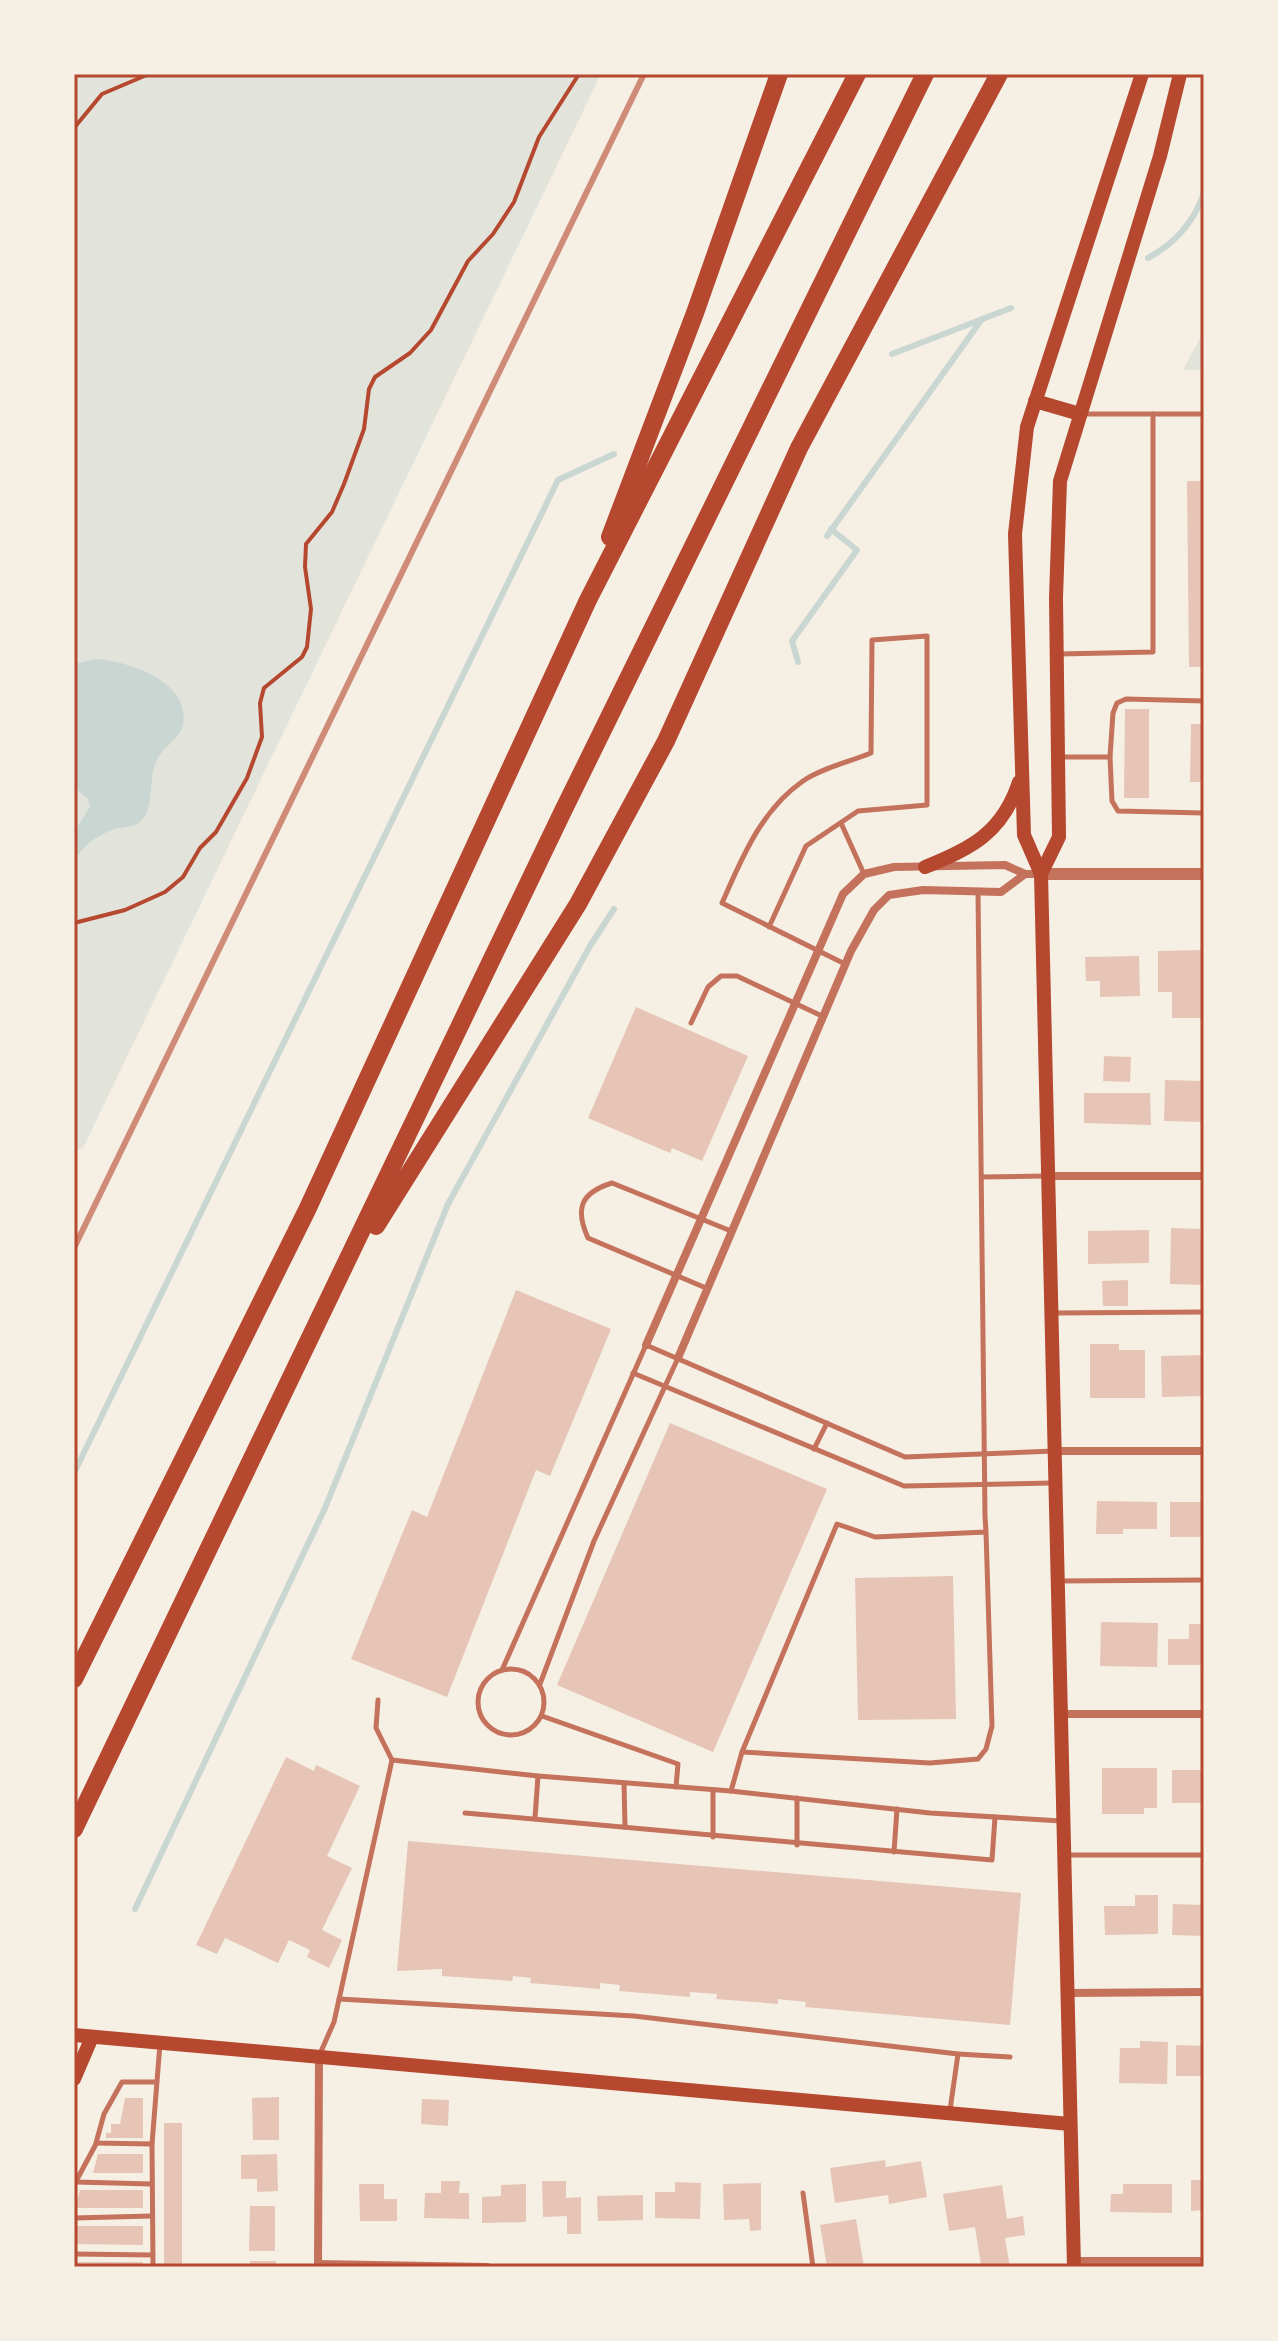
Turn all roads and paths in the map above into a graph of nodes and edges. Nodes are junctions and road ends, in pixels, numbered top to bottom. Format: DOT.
graph roads {
  1 [pos="149,74"];
  2 [pos="579,74"];
  3 [pos="779,74"];
  4 [pos="857,74"];
  5 [pos="925,74"];
  6 [pos="999,74"];
  7 [pos="1142,74"];
  8 [pos="1180,74"];
  9 [pos="74,128"];
  10 [pos="1035,401"];
  11 [pos="1080,414"];
  12 [pos="1153,414"];
  13 [pos="1204,414"];
  14 [pos="588,600"];
  15 [pos="1056,654"];
  16 [pos="1204,701"];
  17 [pos="1058,757"];
  18 [pos="1110,757"];
  19 [pos="1022,771"];
  20 [pos="1204,813"];
  21 [pos="841,823"];
  22 [pos="925,867"];
  23 [pos="864,874"];
  24 [pos="1025,874"];
  25 [pos="1041,874"];
  26 [pos="1204,874"];
  27 [pos="978,891"];
  28 [pos="74,923"];
  29 [pos="769,927"];
  30 [pos="818,952"];
  31 [pos="846,964"];
  32 [pos="796,1003"];
  33 [pos="825,1017"];
  34 [pos="691,1023"];
  35 [pos="1046,1176"];
  36 [pos="1204,1176"];
  37 [pos="982,1177"];
  38 [pos="702,1219"];
  39 [pos="732,1232"];
  40 [pos="677,1274"];
  41 [pos="706,1288"];
  42 [pos="330,1300"];
  43 [pos="1204,1312"];
  44 [pos="1048,1313"];
  45 [pos="646,1345"];
  46 [pos="678,1358"];
  47 [pos="633,1373"];
  48 [pos="666,1385"];
  49 [pos="827,1423"];
  50 [pos="814,1449"];
  51 [pos="1056,1451"];
  52 [pos="1204,1451"];
  53 [pos="985,1456"];
  54 [pos="1056,1483"];
  55 [pos="985,1484"];
  56 [pos="986,1532"];
  57 [pos="1204,1580"];
  58 [pos="1058,1581"];
  59 [pos="502,1670"];
  60 [pos="74,1679"];
  61 [pos="540,1684"];
  62 [pos="378,1700"];
  63 [pos="1060,1714"];
  64 [pos="1204,1714"];
  65 [pos="542,1716"];
  66 [pos="742,1752"];
  67 [pos="392,1760"];
  68 [pos="538,1776"];
  69 [pos="624,1783"];
  70 [pos="676,1787"];
  71 [pos="713,1790"];
  72 [pos="731,1791"];
  73 [pos="797,1797"];
  74 [pos="897,1809"];
  75 [pos="465,1813"];
  76 [pos="995,1817"];
  77 [pos="535,1818"];
  78 [pos="1062,1821"];
  79 [pos="625,1827"];
  80 [pos="74,1829"];
  81 [pos="713,1837"];
  82 [pos="797,1845"];
  83 [pos="894,1852"];
  84 [pos="1063,1855"];
  85 [pos="1204,1855"];
  86 [pos="1204,1992"];
  87 [pos="1067,1993"];
  88 [pos="339,1999"];
  89 [pos="74,2035"];
  90 [pos="92,2037"];
  91 [pos="160,2043"];
  92 [pos="958,2054"];
  93 [pos="319,2057"];
  94 [pos="1010,2057"];
  95 [pos="74,2079"];
  96 [pos="157,2082"];
  97 [pos="949,2113"];
  98 [pos="1070,2124"];
  99 [pos="96,2143"];
  100 [pos="152,2144"];
  101 [pos="75,2184"];
  102 [pos="152,2184"];
  103 [pos="803,2193"];
  104 [pos="152,2216"];
  105 [pos="74,2218"];
  106 [pos="74,2254"];
  107 [pos="153,2255"];
  108 [pos="1204,2261"];
  109 [pos="1074,2264"];
  110 [pos="318,2266"];
  111 [pos="153,2267"];
  112 [pos="487,2267"];
  113 [pos="813,2267"];
  1 -- 9 [label="path"];
  2 -- 28 [label="path"];
  3 -- 14 [label="highway"];
  4 -- 14 [label="highway"];
  5 -- 42 [label="highway"];
  6 -- 42 [label="highway"];
  7 -- 10 [label="main road"];
  8 -- 11 [label="main road"];
  10 -- 11 [label="main road"];
  10 -- 19 [label="main road"];
  11 -- 12 [label="lane"];
  11 -- 15 [label="main road"];
  12 -- 13 [label="lane"];
  12 -- 15 [label="lane"];
  14 -- 60 [label="highway"];
  15 -- 17 [label="main road"];
  16 -- 18 [label="lane"];
  17 -- 18 [label="lane"];
  17 -- 25 [label="main road"];
  18 -- 20 [label="lane"];
  19 -- 22 [label="main road"];
  19 -- 25 [label="main road"];
  21 -- 23 [label="lane"];
  21 -- 29 [label="lane"];
  21 -- 29 [label="lane"];
  22 -- 23 [label="street"];
  22 -- 24 [label="street"];
  23 -- 30 [label="street"];
  24 -- 25 [label="street"];
  24 -- 27 [label="street"];
  25 -- 26 [label="street"];
  25 -- 35 [label="main road"];
  27 -- 31 [label="street"];
  27 -- 37 [label="lane"];
  29 -- 30 [label="lane"];
  30 -- 31 [label="lane"];
  30 -- 32 [label="street"];
  31 -- 33 [label="street"];
  32 -- 33 [label="lane"];
  32 -- 34 [label="lane"];
  32 -- 38 [label="street"];
  33 -- 39 [label="street"];
  35 -- 36 [label="street"];
  35 -- 37 [label="lane"];
  35 -- 44 [label="main road"];
  37 -- 53 [label="lane"];
  38 -- 39 [label="lane"];
  38 -- 40 [label="street"];
  38 -- 40 [label="lane"];
  39 -- 41 [label="street"];
  40 -- 41 [label="lane"];
  40 -- 45 [label="street"];
  41 -- 46 [label="street"];
  42 -- 80 [label="highway"];
  43 -- 44 [label="lane"];
  44 -- 51 [label="main road"];
  45 -- 46 [label="lane"];
  45 -- 47 [label="lane"];
  46 -- 48 [label="lane"];
  46 -- 49 [label="lane"];
  47 -- 48 [label="lane"];
  47 -- 59 [label="lane"];
  48 -- 50 [label="lane"];
  48 -- 61 [label="lane"];
  49 -- 50 [label="lane"];
  49 -- 53 [label="lane"];
  50 -- 55 [label="lane"];
  51 -- 52 [label="street"];
  51 -- 53 [label="lane"];
  51 -- 54 [label="main road"];
  53 -- 55 [label="lane"];
  54 -- 55 [label="lane"];
  54 -- 58 [label="main road"];
  55 -- 56 [label="lane"];
  56 -- 66 [label="lane"];
  56 -- 66 [label="lane"];
  57 -- 58 [label="lane"];
  58 -- 63 [label="main road"];
  59 -- 61 [label="lane"];
  59 -- 65 [label="lane"];
  61 -- 65 [label="lane"];
  62 -- 67 [label="lane"];
  63 -- 64 [label="street"];
  63 -- 78 [label="main road"];
  65 -- 70 [label="lane"];
  66 -- 72 [label="lane"];
  67 -- 68 [label="lane"];
  67 -- 88 [label="lane"];
  68 -- 69 [label="lane"];
  68 -- 77 [label="lane"];
  69 -- 70 [label="lane"];
  69 -- 79 [label="lane"];
  70 -- 71 [label="lane"];
  71 -- 72 [label="lane"];
  71 -- 81 [label="lane"];
  72 -- 73 [label="lane"];
  73 -- 74 [label="lane"];
  73 -- 82 [label="lane"];
  74 -- 76 [label="lane"];
  74 -- 83 [label="lane"];
  75 -- 77 [label="lane"];
  76 -- 78 [label="lane"];
  76 -- 83 [label="lane"];
  77 -- 79 [label="lane"];
  78 -- 84 [label="main road"];
  79 -- 81 [label="lane"];
  81 -- 82 [label="lane"];
  82 -- 83 [label="lane"];
  84 -- 85 [label="lane"];
  84 -- 87 [label="main road"];
  86 -- 87 [label="street"];
  87 -- 98 [label="main road"];
  88 -- 92 [label="lane"];
  88 -- 93 [label="lane"];
  89 -- 90 [label="main road"];
  90 -- 91 [label="main road"];
  90 -- 95 [label="main road"];
  91 -- 93 [label="main road"];
  91 -- 96 [label="lane"];
  92 -- 94 [label="lane"];
  92 -- 97 [label="lane"];
  93 -- 97 [label="main road"];
  93 -- 110 [label="street"];
  96 -- 99 [label="lane"];
  96 -- 100 [label="lane"];
  97 -- 98 [label="main road"];
  98 -- 109 [label="main road"];
  99 -- 100 [label="lane"];
  99 -- 101 [label="lane"];
  100 -- 102 [label="lane"];
  101 -- 102 [label="lane"];
  102 -- 104 [label="lane"];
  103 -- 113 [label="lane"];
  104 -- 105 [label="lane"];
  104 -- 107 [label="lane"];
  106 -- 107 [label="lane"];
  107 -- 111 [label="lane"];
  108 -- 109 [label="street"];
  110 -- 112 [label="street"];
}
